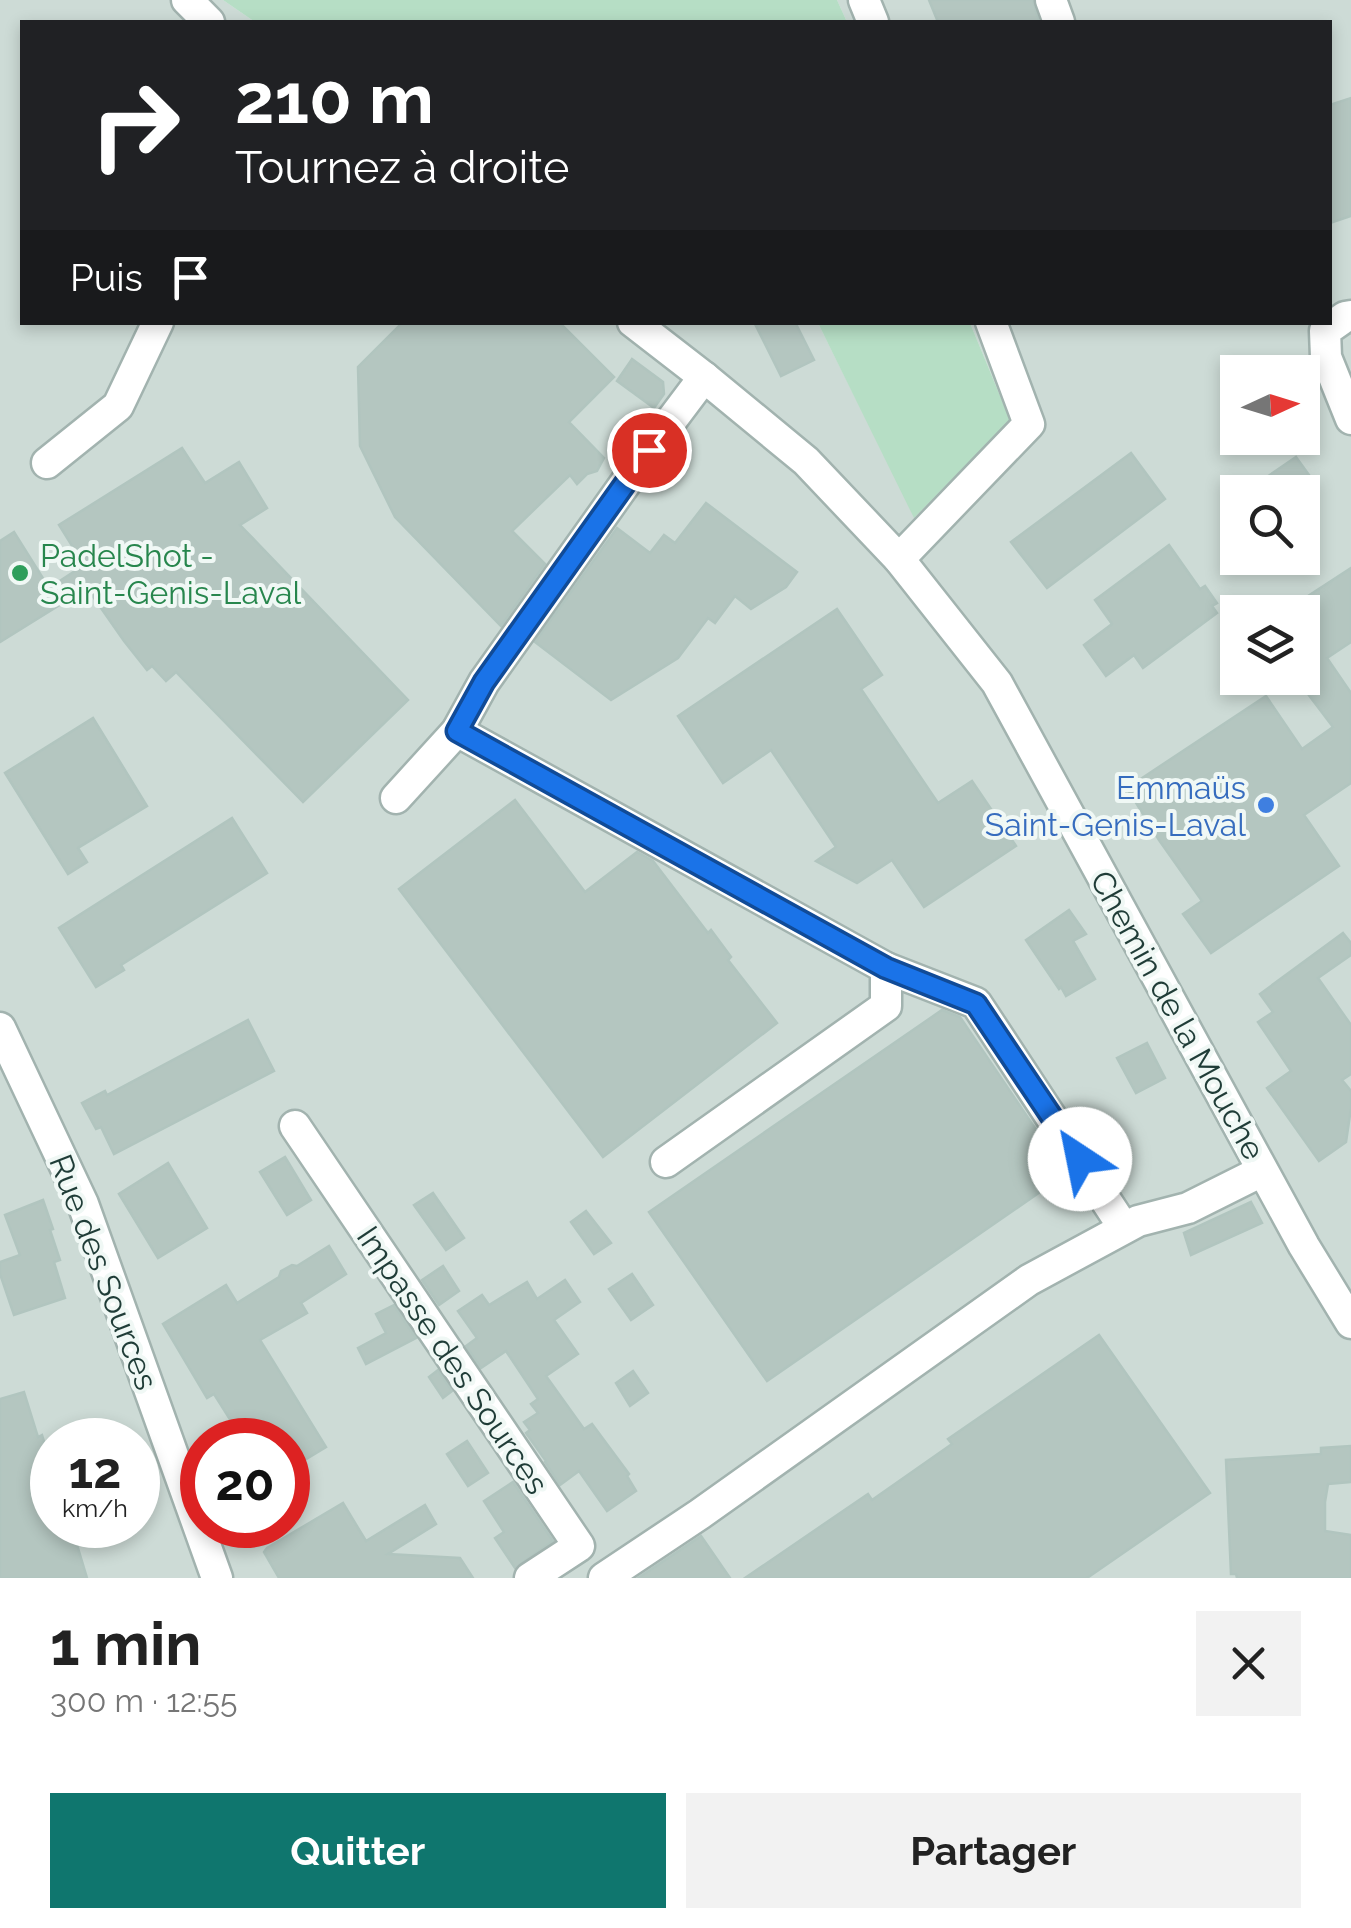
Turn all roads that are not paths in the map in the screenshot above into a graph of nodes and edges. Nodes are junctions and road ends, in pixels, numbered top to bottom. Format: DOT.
graph roads {
  1 [pos="1351,316"];
  2 [pos="157,325"];
  3 [pos="636,325"];
  4 [pos="992,325"];
  5 [pos="704,377"];
  6 [pos="1351,419"];
  7 [pos="47,463"];
  8 [pos="898,559"];
  9 [pos="457,731"];
  10 [pos="396,798"];
  11 [pos="886,968"];
  12 [pos="0,1028"];
  13 [pos="295,1126"];
  14 [pos="666,1162"];
  15 [pos="1262,1172"];
  16 [pos="1124,1228"];
  17 [pos="1351,1322"];
  18 [pos="216,1578"];
  19 [pos="530,1578"];
  20 [pos="604,1578"];
  1 -- 6 [label="street"];
  2 -- 7 [label="street"];
  3 -- 5 [label="street, Chemin de la Mouche"];
  4 -- 8 [label="street"];
  5 -- 8 [label="street, Chemin de la Mouche"];
  5 -- 9 [label="street"];
  8 -- 15 [label="street, Chemin de la Mouche"];
  9 -- 10 [label="street"];
  9 -- 11 [label="street"];
  11 -- 14 [label="street"];
  11 -- 16 [label="street"];
  12 -- 18 [label="street, Rue des Sources"];
  13 -- 19 [label="street, Impasse des Sources"];
  15 -- 16 [label="street"];
  15 -- 17 [label="street, Chemin de la Mouche"];
  16 -- 20 [label="street"];
}
